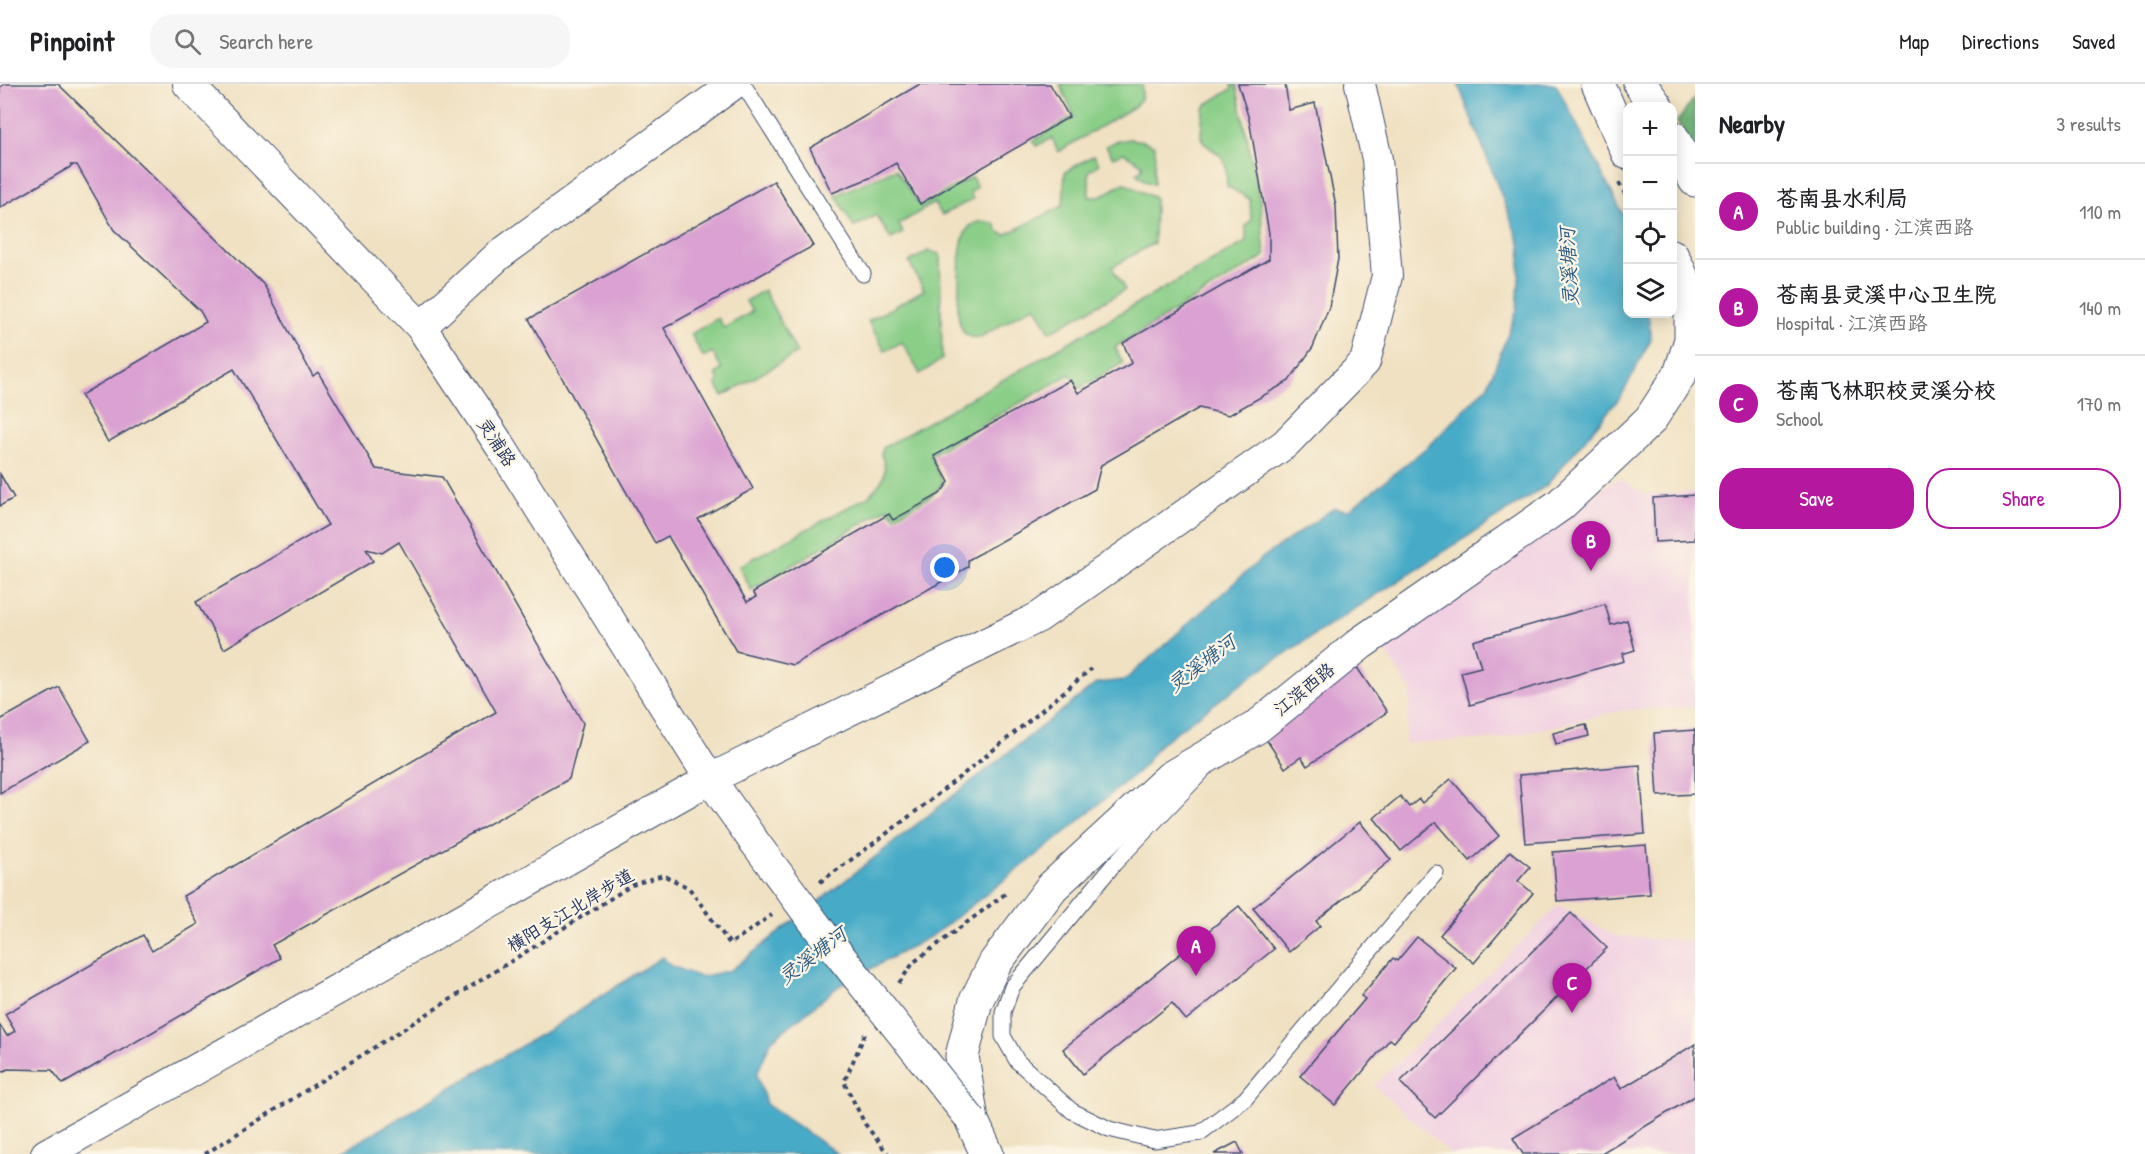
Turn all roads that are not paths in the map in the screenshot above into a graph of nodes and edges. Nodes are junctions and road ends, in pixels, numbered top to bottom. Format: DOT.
graph roads {
  1 [pos="188,84"];
  2 [pos="734,84"];
  3 [pos="744,84"];
  4 [pos="1360,84"];
  5 [pos="1598,84"];
  6 [pos="1640,84"];
  7 [pos="1653,102"];
  8 [pos="1623,142"];
  9 [pos="1677,146"];
  10 [pos="1695,180"];
  11 [pos="1676,264"];
  12 [pos="863,274"];
  13 [pos="422,327"];
  14 [pos="1257,727"];
  15 [pos="710,779"];
  16 [pos="1437,873"];
  17 [pos="972,1121"];
  18 [pos="46,1154"];
  19 [pos="987,1154"];
  1 -- 13 [label="street, 灵浦路"];
  2 -- 13 [label="street"];
  3 -- 12 [label="lane"];
  4 -- 15 [label="street"];
  5 -- 8 [label="street"];
  6 -- 7 [label="street"];
  9 -- 10 [label="street"];
  11 -- 14 [label="street, 江滨西路"];
  13 -- 15 [label="street, 灵浦路"];
  14 -- 16 [label="lane"];
  14 -- 17 [label="street, 江滨西路"];
  15 -- 17 [label="street, 灵浦路, bridge"];
  15 -- 18 [label="street"];
  17 -- 19 [label="street, 江滨西路"];
}
